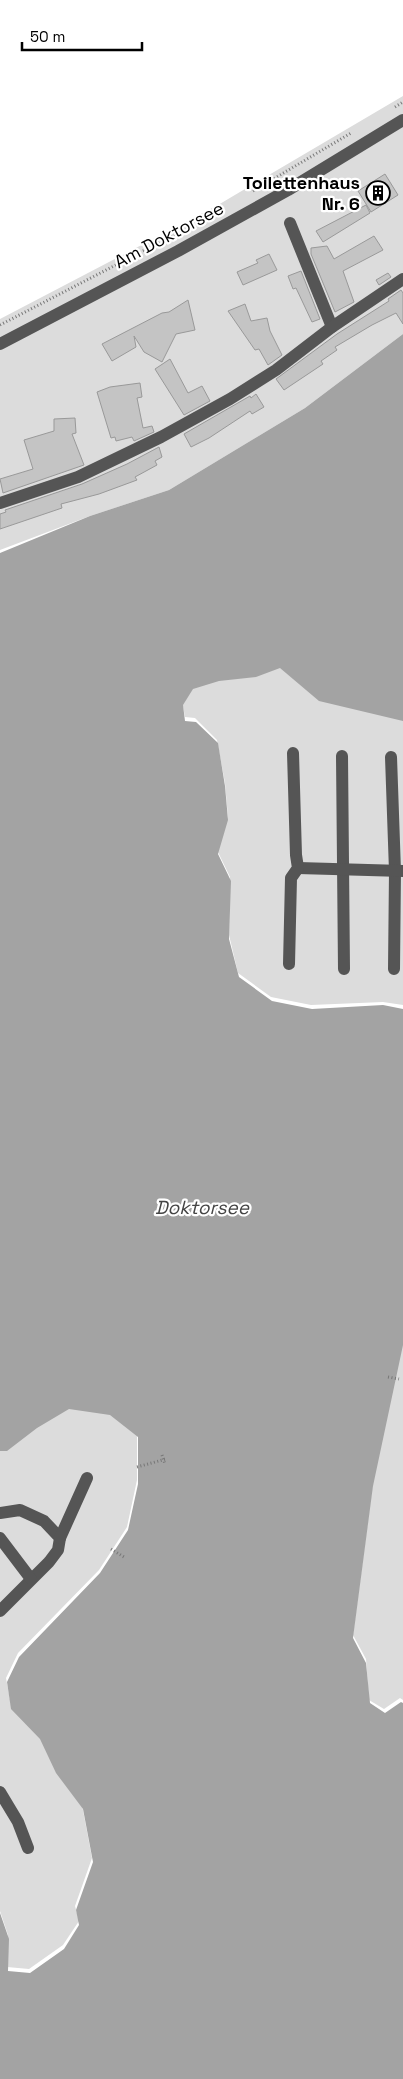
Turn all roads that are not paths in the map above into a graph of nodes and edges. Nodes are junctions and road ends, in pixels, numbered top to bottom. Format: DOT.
graph roads {
  1 [pos="403,120"];
  2 [pos="290,223"];
  3 [pos="403,279"];
  4 [pos="332,327"];
  5 [pos="0,344"];
  6 [pos="0,503"];
  7 [pos="293,753"];
  8 [pos="342,756"];
  9 [pos="391,757"];
  10 [pos="298,868"];
  11 [pos="343,870"];
  12 [pos="399,871"];
  13 [pos="289,964"];
  14 [pos="344,969"];
  15 [pos="394,969"];
  16 [pos="87,1478"];
  17 [pos="0,1513"];
  18 [pos="0,1538"];
  19 [pos="60,1538"];
  20 [pos="31,1579"];
  21 [pos="0,1611"];
  22 [pos="0,1792"];
  23 [pos="28,1848"];
  1 -- 5 [label="street, Am Doktorsee"];
  2 -- 4 [label="street"];
  3 -- 4 [label="street"];
  4 -- 6 [label="street"];
  7 -- 10 [label="street"];
  8 -- 11 [label="street"];
  9 -- 12 [label="street"];
  10 -- 11 [label="street"];
  10 -- 13 [label="street"];
  11 -- 12 [label="street"];
  11 -- 14 [label="street"];
  12 -- 15 [label="street"];
  16 -- 19 [label="street"];
  17 -- 19 [label="street"];
  18 -- 20 [label="street"];
  19 -- 20 [label="street"];
  20 -- 21 [label="street"];
  22 -- 23 [label="street"];
}
